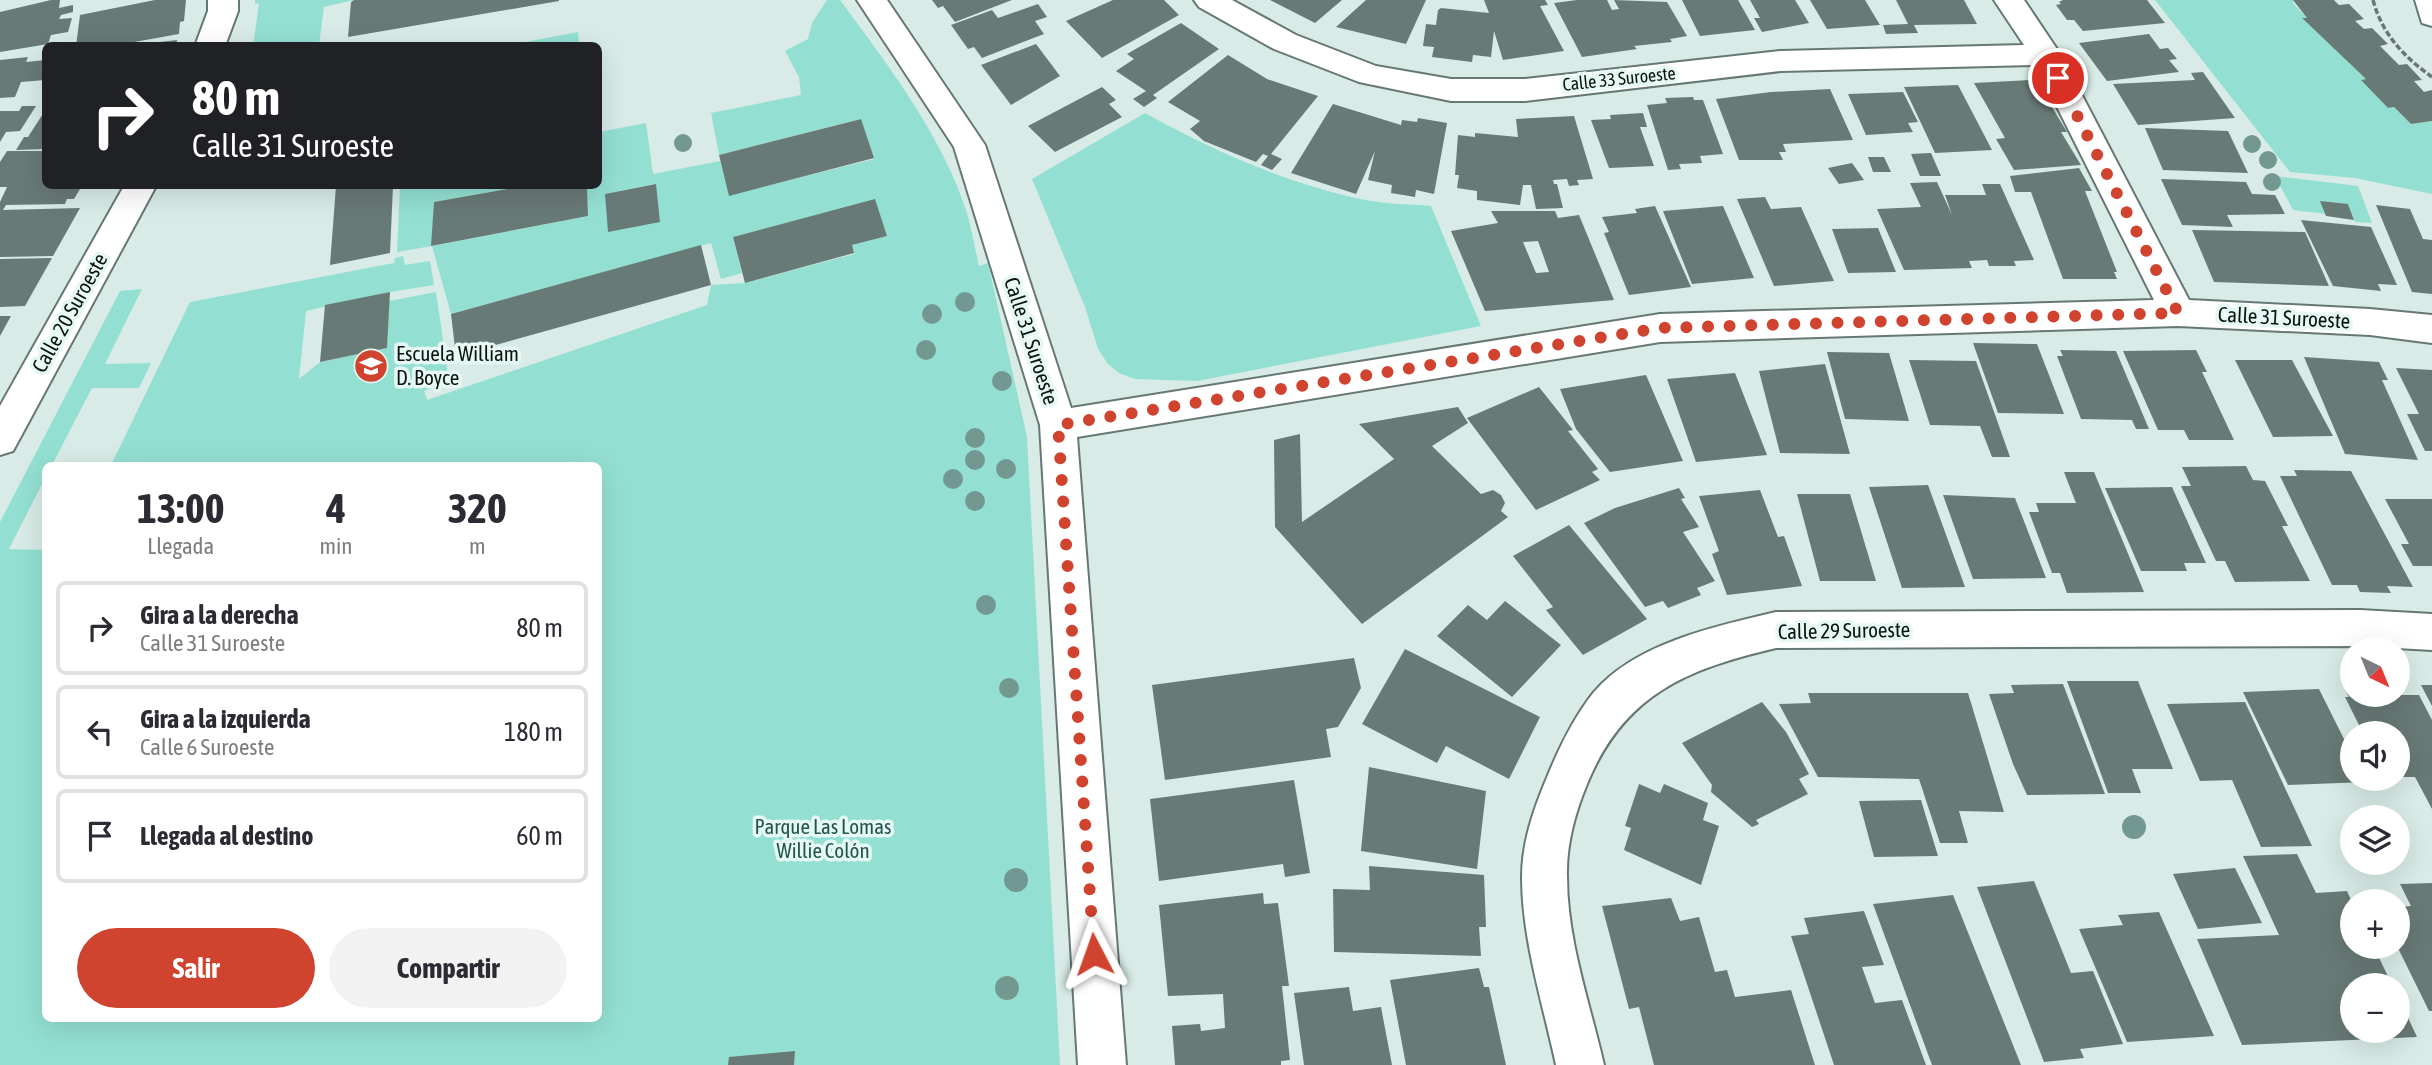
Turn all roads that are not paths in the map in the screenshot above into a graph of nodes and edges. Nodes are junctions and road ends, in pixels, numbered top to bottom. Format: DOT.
graph roads {
  1 [pos="223,0"];
  2 [pos="872,0"];
  3 [pos="1209,0"];
  4 [pos="2010,0"];
  5 [pos="2430,0"];
  6 [pos="2432,16"];
  7 [pos="212,42"];
  8 [pos="2046,55"];
  9 [pos="137,189"];
  10 [pos="2178,313"];
  11 [pos="2432,329"];
  12 [pos="1058,425"];
  13 [pos="0,440"];
  14 [pos="2432,632"];
  15 [pos="1102,1065"];
  16 [pos="1580,1065"];
  1 -- 7 [label="street"];
  2 -- 12 [label="street, Calle 31 Suroeste"];
  3 -- 8 [label="street, Calle 33 Suroeste"];
  4 -- 8 [label="street"];
  5 -- 6 [label="street"];
  8 -- 10 [label="street"];
  9 -- 13 [label="street, Calle 20 Suroeste"];
  10 -- 11 [label="street, Calle 31 Suroeste"];
  10 -- 12 [label="street, Calle 31 Suroeste"];
  12 -- 15 [label="street"];
  14 -- 16 [label="street, Calle 29 Suroeste"];
}
